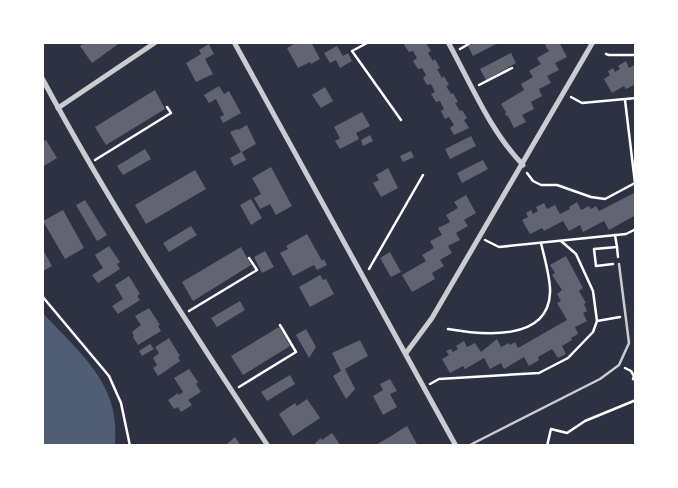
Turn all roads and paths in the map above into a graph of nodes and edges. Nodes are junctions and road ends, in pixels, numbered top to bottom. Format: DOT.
graph roads {
  1 [pos="156,42"];
  2 [pos="234,42"];
  3 [pos="369,42"];
  4 [pos="448,42"];
  5 [pos="472,42"];
  6 [pos="593,42"];
  7 [pos="453,52"];
  8 [pos="606,54"];
  9 [pos="636,55"];
  10 [pos="512,68"];
  11 [pos="42,78"];
  12 [pos="473,88"];
  13 [pos="564,93"];
  14 [pos="636,98"];
  15 [pos="625,100"];
  16 [pos="167,107"];
  17 [pos="58,108"];
  18 [pos="401,120"];
  19 [pos="90,163"];
  20 [pos="523,165"];
  21 [pos="423,175"];
  22 [pos="636,229"];
  23 [pos="616,235"];
  24 [pos="480,238"];
  25 [pos="561,241"];
  26 [pos="541,243"];
  27 [pos="617,247"];
  28 [pos="618,251"];
  29 [pos="249,258"];
  30 [pos="619,264"];
  31 [pos="364,277"];
  32 [pos="42,296"];
  33 [pos="182,315"];
  34 [pos="626,316"];
  35 [pos="597,320"];
  36 [pos="280,325"];
  37 [pos="448,329"];
  38 [pos="70,330"];
  39 [pos="66,334"];
  40 [pos="406,353"];
  41 [pos="619,365"];
  42 [pos="636,380"];
  43 [pos="424,387"];
  44 [pos="232,391"];
  45 [pos="636,400"];
  46 [pos="130,446"];
  47 [pos="268,446"];
  48 [pos="456,446"];
  49 [pos="468,446"];
  50 [pos="547,446"];
  1 -- 17 [label="street"];
  2 -- 31 [label="street"];
  3 -- 18 [label="path"];
  4 -- 7 [label="street"];
  5 -- 7 [label="path"];
  6 -- 13 [label="street"];
  7 -- 12 [label="street"];
  8 -- 9 [label="path"];
  10 -- 12 [label="path"];
  11 -- 17 [label="street"];
  12 -- 20 [label="street"];
  13 -- 15 [label="path"];
  13 -- 20 [label="street"];
  14 -- 15 [label="path"];
  15 -- 20 [label="path"];
  16 -- 19 [label="path"];
  17 -- 19 [label="street"];
  19 -- 33 [label="street"];
  20 -- 24 [label="street"];
  21 -- 31 [label="path"];
  22 -- 23 [label="path"];
  23 -- 25 [label="path"];
  23 -- 27 [label="path"];
  24 -- 26 [label="path"];
  24 -- 40 [label="street"];
  25 -- 26 [label="path"];
  25 -- 35 [label="path"];
  26 -- 37 [label="path"];
  27 -- 28 [label="path"];
  27 -- 30 [label="path"];
  29 -- 33 [label="path"];
  30 -- 34 [label="lane"];
  31 -- 40 [label="street"];
  32 -- 38 [label="path"];
  33 -- 44 [label="street"];
  34 -- 35 [label="path"];
  34 -- 41 [label="lane"];
  35 -- 43 [label="path"];
  36 -- 44 [label="path"];
  38 -- 39 [label="path"];
  38 -- 46 [label="path"];
  40 -- 43 [label="street"];
  41 -- 42 [label="path"];
  41 -- 49 [label="lane"];
  43 -- 48 [label="street"];
  44 -- 47 [label="street"];
  45 -- 50 [label="path"];
}
